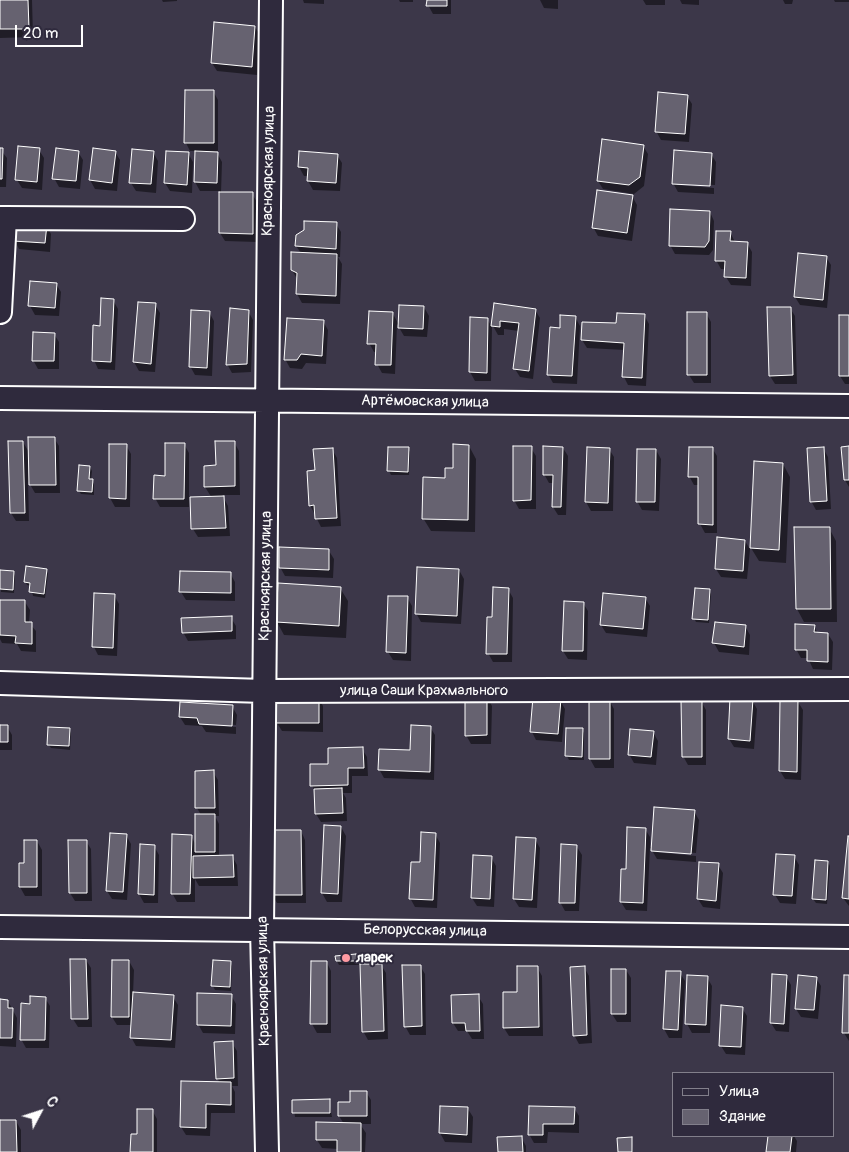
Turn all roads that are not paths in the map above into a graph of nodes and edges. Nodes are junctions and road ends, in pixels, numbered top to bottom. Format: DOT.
graph roads {
  1 [pos="271,0"];
  2 [pos="3,218"];
  3 [pos="183,219"];
  4 [pos="0,312"];
  5 [pos="0,398"];
  6 [pos="267,400"];
  7 [pos="849,406"];
  8 [pos="0,683"];
  9 [pos="849,689"];
  10 [pos="264,691"];
  11 [pos="0,927"];
  12 [pos="262,928"];
  13 [pos="849,936"];
  14 [pos="268,1152"];
  1 -- 6 [label="street, Красноярская улица"];
  2 -- 3 [label="street"];
  2 -- 4 [label="street"];
  5 -- 6 [label="street, Артёмовская улица"];
  6 -- 7 [label="street, Артёмовская улица"];
  6 -- 10 [label="street, Красноярская улица"];
  8 -- 10 [label="street, улица Саши Крахмального"];
  9 -- 10 [label="street, улица Саши Крахмального"];
  10 -- 12 [label="street, Красноярская улица"];
  11 -- 12 [label="street, Белорусская улица"];
  12 -- 13 [label="street, Белорусская улица"];
  12 -- 14 [label="street, Красноярская улица"];
}
